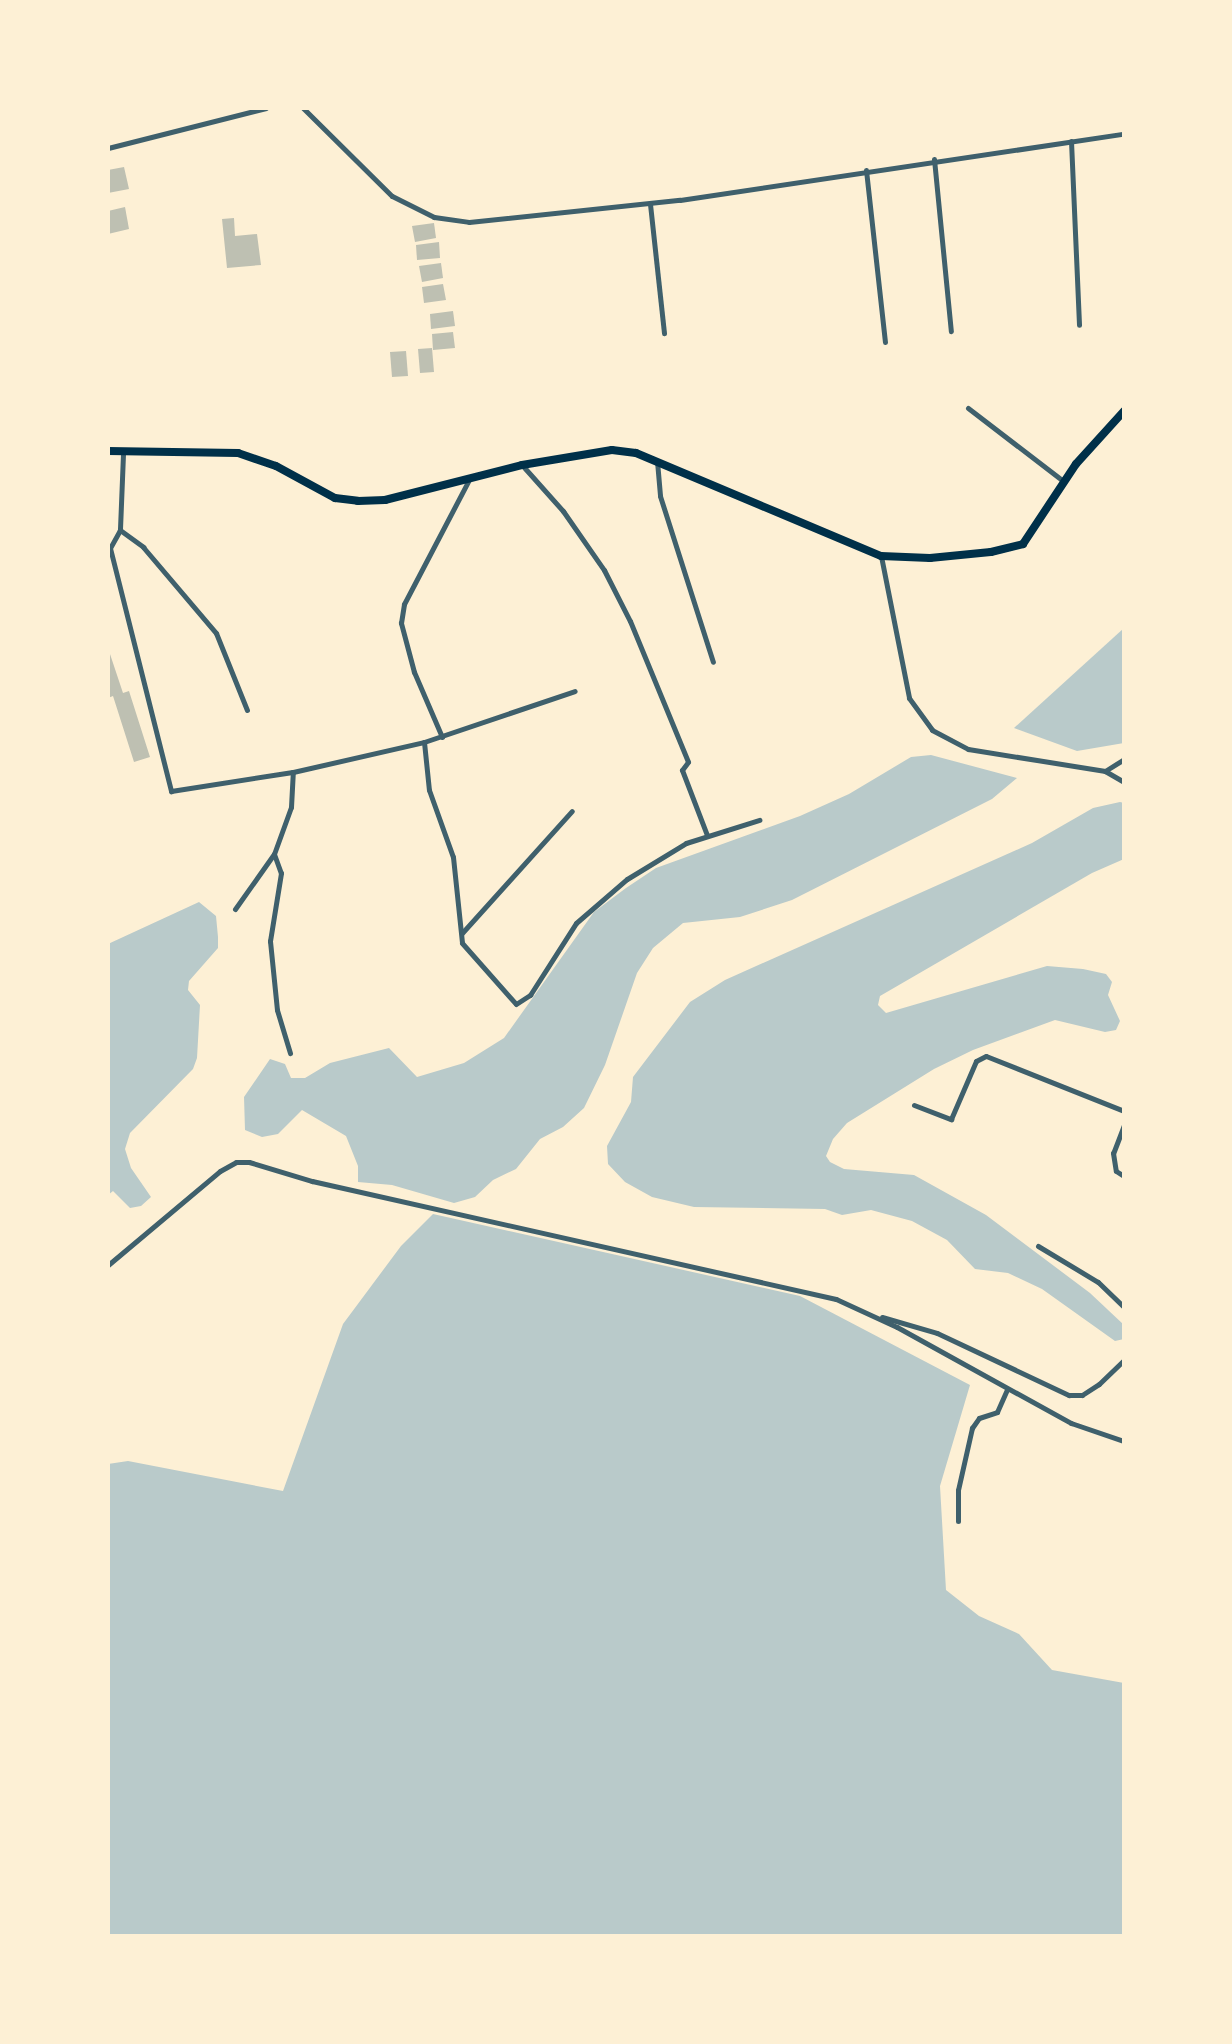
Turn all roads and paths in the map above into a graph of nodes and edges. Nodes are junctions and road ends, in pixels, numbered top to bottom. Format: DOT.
graph roads {
  1 [pos="266,108"];
  2 [pos="303,108"];
  3 [pos="1124,134"];
  4 [pos="1071,141"];
  5 [pos="108,148"];
  6 [pos="934,160"];
  7 [pos="866,170"];
  8 [pos="650,204"];
  9 [pos="1079,324"];
  10 [pos="951,332"];
  11 [pos="664,333"];
  12 [pos="885,342"];
  13 [pos="968,408"];
  14 [pos="1124,411"];
  15 [pos="108,452"];
  16 [pos="123,454"];
  17 [pos="657,461"];
  18 [pos="522,465"];
  19 [pos="471,476"];
  20 [pos="1062,482"];
  21 [pos="120,530"];
  22 [pos="881,556"];
  23 [pos="714,662"];
  24 [pos="575,692"];
  25 [pos="246,710"];
  26 [pos="442,737"];
  27 [pos="424,742"];
  28 [pos="1124,759"];
  29 [pos="1104,771"];
  30 [pos="293,772"];
  31 [pos="1124,782"];
  32 [pos="572,811"];
  33 [pos="759,820"];
  34 [pos="707,834"];
  35 [pos="274,854"];
  36 [pos="235,909"];
  37 [pos="462,933"];
  38 [pos="290,1053"];
  39 [pos="914,1105"];
  40 [pos="1124,1111"];
  41 [pos="1124,1125"];
  42 [pos="1124,1176"];
  43 [pos="1038,1246"];
  44 [pos="108,1265"];
  45 [pos="1124,1307"];
  46 [pos="876,1316"];
  47 [pos="1124,1360"];
  48 [pos="1008,1390"];
  49 [pos="1124,1441"];
  50 [pos="958,1521"];
  1 -- 5 [label="street"];
  2 -- 8 [label="street"];
  3 -- 4 [label="street"];
  4 -- 6 [label="street"];
  4 -- 9 [label="street"];
  6 -- 7 [label="street"];
  6 -- 10 [label="street"];
  7 -- 8 [label="street"];
  7 -- 12 [label="street"];
  8 -- 11 [label="street"];
  13 -- 20 [label="street"];
  14 -- 20 [label="main road"];
  15 -- 16 [label="main road"];
  16 -- 19 [label="main road"];
  16 -- 21 [label="street"];
  17 -- 18 [label="main road"];
  17 -- 22 [label="main road"];
  17 -- 23 [label="street"];
  18 -- 19 [label="main road"];
  18 -- 34 [label="street"];
  19 -- 26 [label="street"];
  20 -- 22 [label="main road"];
  21 -- 25 [label="street"];
  21 -- 30 [label="street"];
  22 -- 29 [label="street"];
  24 -- 26 [label="street"];
  26 -- 27 [label="street"];
  27 -- 30 [label="street"];
  27 -- 37 [label="street"];
  28 -- 29 [label="street"];
  29 -- 31 [label="street"];
  30 -- 35 [label="street"];
  32 -- 37 [label="street"];
  33 -- 34 [label="street"];
  34 -- 37 [label="street"];
  35 -- 36 [label="street"];
  35 -- 38 [label="street"];
  39 -- 40 [label="street"];
  41 -- 42 [label="street"];
  43 -- 45 [label="street"];
  44 -- 46 [label="street"];
  46 -- 47 [label="street"];
  46 -- 48 [label="street"];
  48 -- 49 [label="street"];
  48 -- 50 [label="street"];
}
